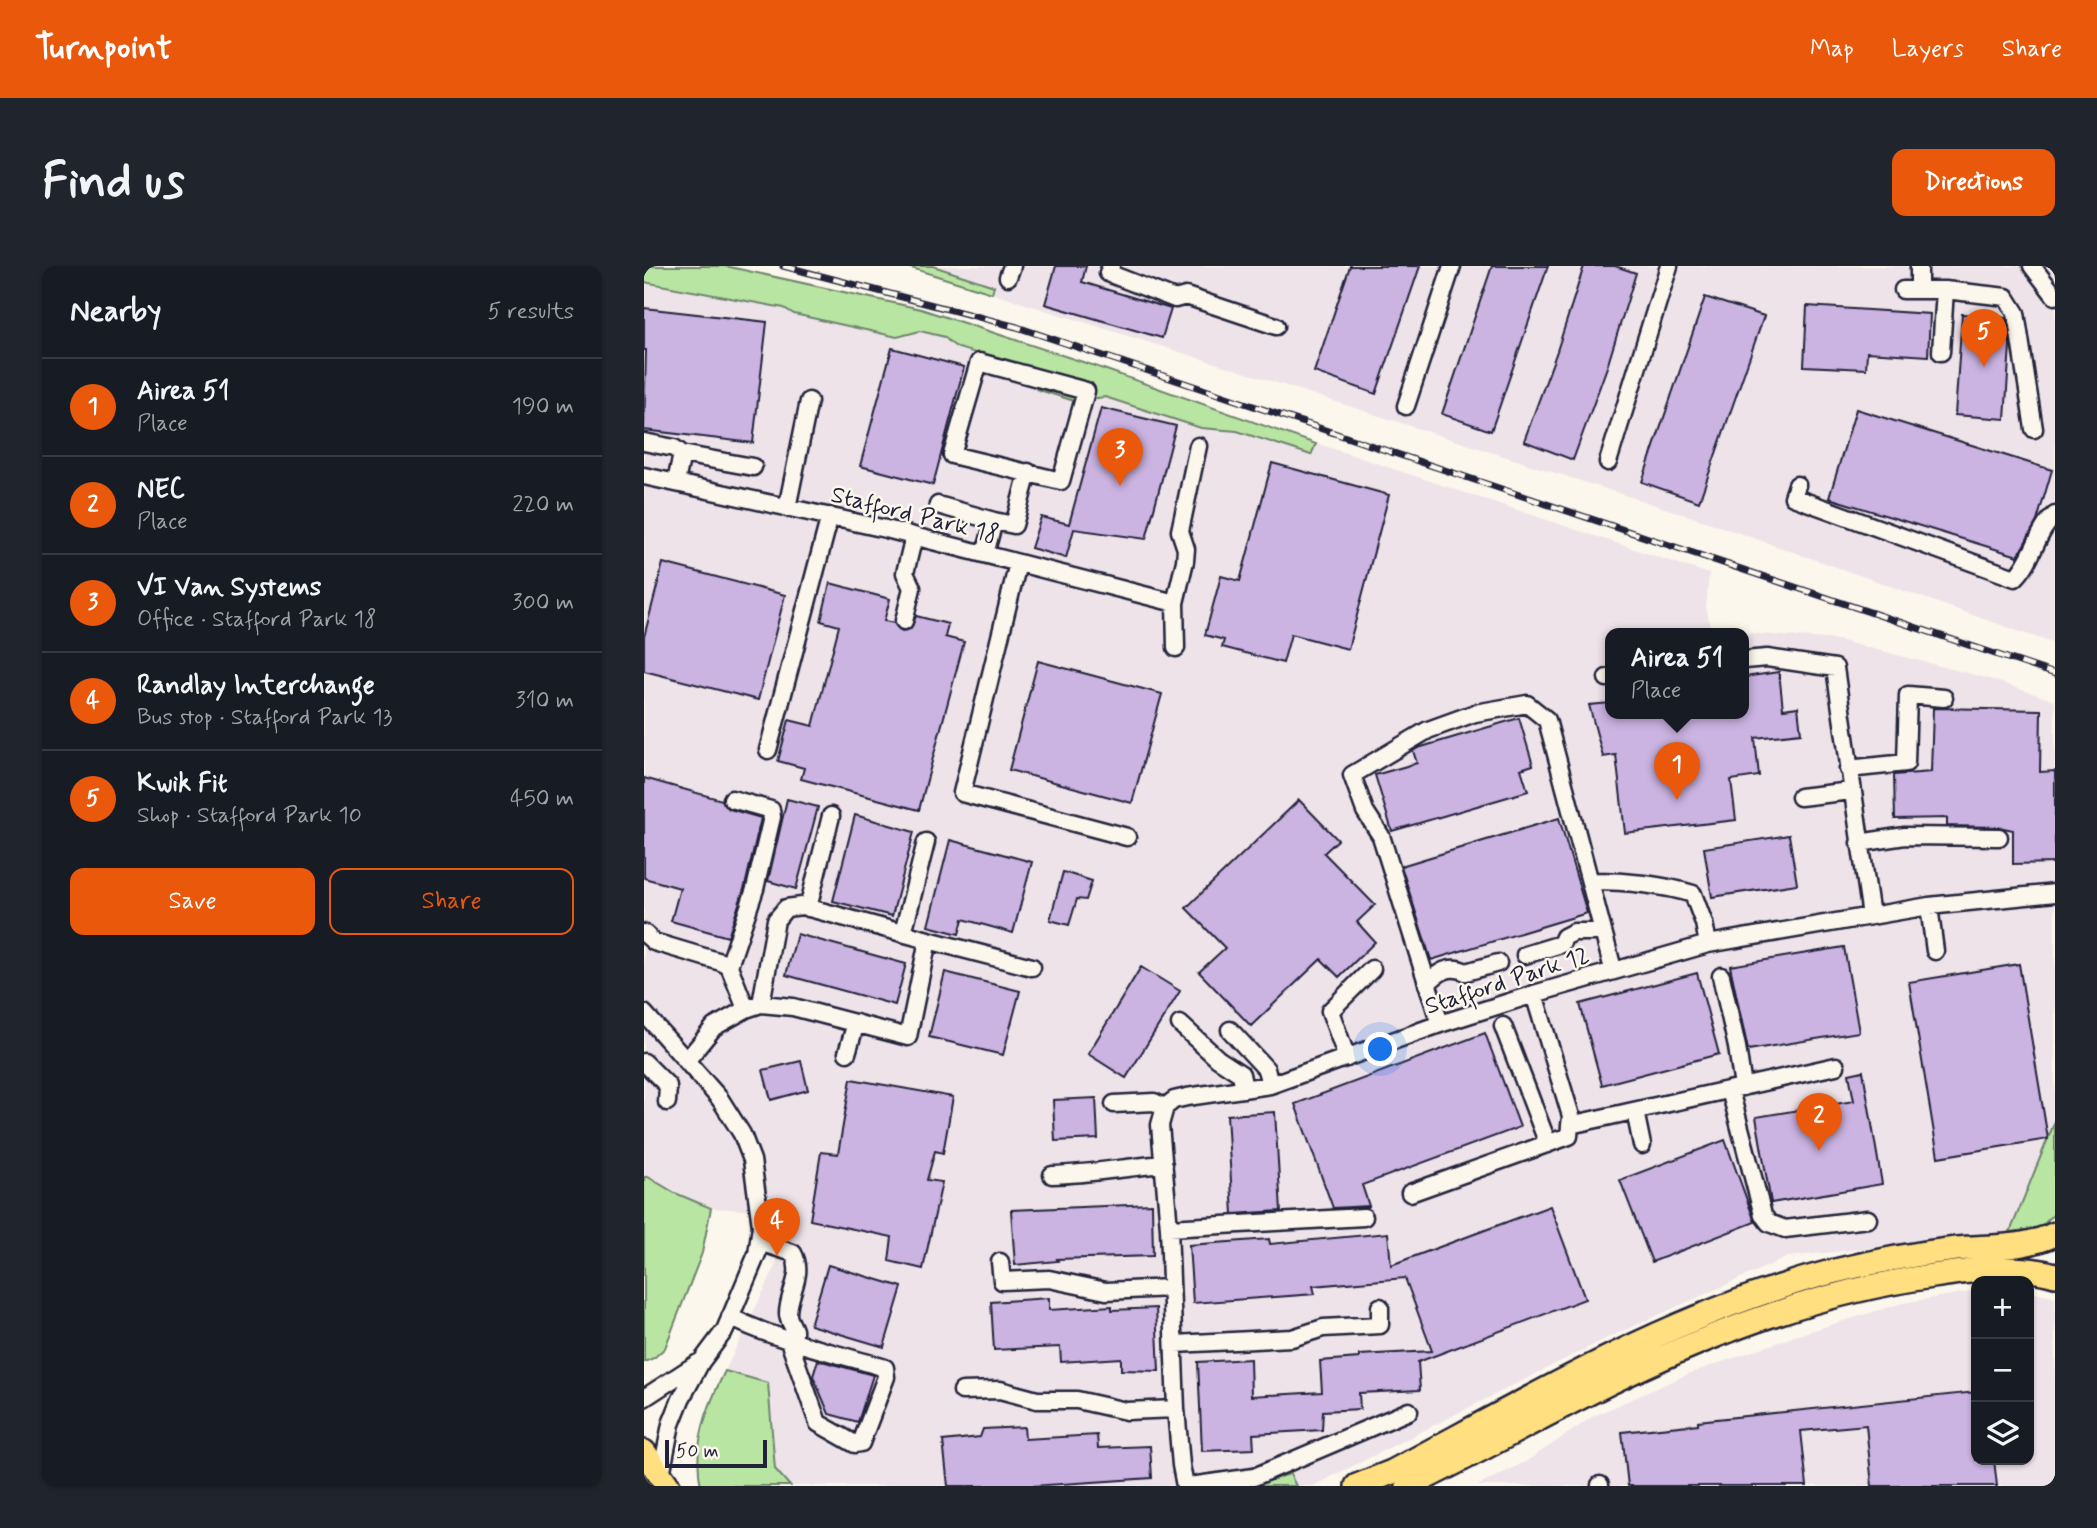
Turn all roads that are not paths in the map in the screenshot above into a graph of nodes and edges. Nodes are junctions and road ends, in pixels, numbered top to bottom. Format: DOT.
graph roads {
  1 [pos="1111,266"];
  2 [pos="1452,266"];
  3 [pos="1669,266"];
  4 [pos="1919,266"];
  5 [pos="2032,266"];
  6 [pos="1945,290"];
  7 [pos="2055,296"];
  8 [pos="1276,326"];
  9 [pos="1941,352"];
  10 [pos="809,401"];
  11 [pos="1406,406"];
  12 [pos="2034,429"];
  13 [pos="644,442"];
  14 [pos="1198,446"];
  15 [pos="682,454"];
  16 [pos="1608,462"];
  17 [pos="753,467"];
  18 [pos="1028,472"];
  19 [pos="644,476"];
  20 [pos="676,482"];
  21 [pos="1797,485"];
  22 [pos="938,505"];
  23 [pos="787,508"];
  24 [pos="2055,514"];
  25 [pos="830,516"];
  26 [pos="994,521"];
  27 [pos="914,536"];
  28 [pos="985,554"];
  29 [pos="1018,563"];
  30 [pos="1175,603"];
  31 [pos="904,621"];
  32 [pos="1176,648"];
  33 [pos="1749,660"];
  34 [pos="1944,698"];
  35 [pos="768,750"];
  36 [pos="1848,769"];
  37 [pos="1852,791"];
  38 [pos="1800,797"];
  39 [pos="732,799"];
  40 [pos="831,816"];
  41 [pos="2000,836"];
  42 [pos="1127,837"];
  43 [pos="926,842"];
  44 [pos="1858,843"];
  45 [pos="1590,881"];
  46 [pos="2055,893"];
  47 [pos="1929,906"];
  48 [pos="808,908"];
  49 [pos="1871,916"];
  50 [pos="1602,932"];
  51 [pos="644,933"];
  52 [pos="903,933"];
  53 [pos="928,940"];
  54 [pos="1708,944"];
  55 [pos="1935,951"];
  56 [pos="1525,955"];
  57 [pos="1498,963"];
  58 [pos="729,966"];
  59 [pos="1032,967"];
  60 [pos="1373,969"];
  61 [pos="1613,970"];
  62 [pos="1721,976"];
  63 [pos="1427,984"];
  64 [pos="1534,994"];
  65 [pos="754,1007"];
  66 [pos="644,1013"];
  67 [pos="856,1023"];
  68 [pos="1180,1024"];
  69 [pos="1440,1024"];
  70 [pos="1503,1026"];
  71 [pos="1230,1030"];
  72 [pos="847,1053"];
  73 [pos="1347,1058"];
  74 [pos="687,1059"];
  75 [pos="644,1062"];
  76 [pos="1836,1066"];
  77 [pos="1270,1085"];
  78 [pos="1736,1088"];
  79 [pos="1244,1089"];
  80 [pos="667,1102"];
  81 [pos="1114,1104"];
  82 [pos="1165,1107"];
  83 [pos="1635,1111"];
  84 [pos="1570,1125"];
  85 [pos="1548,1144"];
  86 [pos="1643,1145"];
  87 [pos="1164,1164"];
  88 [pos="1052,1175"];
  89 [pos="1410,1193"];
  90 [pos="1364,1217"];
  91 [pos="1868,1219"];
  92 [pos="1169,1228"];
  93 [pos="2055,1234"];
  94 [pos="759,1242"];
  95 [pos="1000,1262"];
  96 [pos="2055,1275"];
  97 [pos="1171,1288"];
  98 [pos="1380,1307"];
  99 [pos="730,1317"];
  100 [pos="792,1340"];
  101 [pos="1175,1344"];
  102 [pos="701,1362"];
  103 [pos="962,1391"];
  104 [pos="644,1398"];
  105 [pos="1176,1409"];
  106 [pos="1409,1411"];
  107 [pos="644,1452"];
  108 [pos="664,1480"];
  109 [pos="1188,1486"];
  110 [pos="1357,1486"];
  111 [pos="1408,1486"];
  1 -- 8 [label="street"];
  2 -- 11 [label="street"];
  3 -- 16 [label="street"];
  4 -- 6 [label="street"];
  5 -- 7 [label="street"];
  6 -- 9 [label="street"];
  6 -- 12 [label="street"];
  10 -- 23 [label="street"];
  13 -- 15 [label="street"];
  14 -- 30 [label="street"];
  15 -- 17 [label="street"];
  15 -- 20 [label="street"];
  18 -- 18 [label="street"];
  18 -- 26 [label="street"];
  19 -- 20 [label="street, Stafford Park 18"];
  20 -- 23 [label="street, Stafford Park 18"];
  21 -- 24 [label="street"];
  22 -- 26 [label="street"];
  23 -- 25 [label="street, Stafford Park 18"];
  25 -- 27 [label="street, Stafford Park 18"];
  25 -- 35 [label="street"];
  26 -- 28 [label="street"];
  27 -- 28 [label="street, Stafford Park 18"];
  27 -- 31 [label="street"];
  28 -- 29 [label="street, Stafford Park 18"];
  29 -- 30 [label="street, Stafford Park 18"];
  29 -- 42 [label="street"];
  30 -- 32 [label="street"];
  33 -- 36 [label="street"];
  34 -- 36 [label="street"];
  36 -- 37 [label="street"];
  37 -- 38 [label="street"];
  37 -- 44 [label="street"];
  39 -- 58 [label="street"];
  40 -- 48 [label="street"];
  41 -- 44 [label="street"];
  43 -- 52 [label="street"];
  44 -- 49 [label="street"];
  45 -- 50 [label="street"];
  45 -- 54 [label="street"];
  45 -- 63 [label="street"];
  46 -- 47 [label="street, Stafford Park 12"];
  47 -- 49 [label="street, Stafford Park 12"];
  47 -- 55 [label="street"];
  48 -- 52 [label="street"];
  48 -- 65 [label="street"];
  49 -- 54 [label="street, Stafford Park 12"];
  50 -- 56 [label="street"];
  50 -- 61 [label="street"];
  51 -- 58 [label="street"];
  52 -- 53 [label="street"];
  53 -- 59 [label="street"];
  53 -- 67 [label="street"];
  54 -- 61 [label="street, Stafford Park 12"];
  57 -- 63 [label="street"];
  58 -- 65 [label="street"];
  60 -- 73 [label="street"];
  61 -- 64 [label="street, Stafford Park 12"];
  62 -- 78 [label="street"];
  63 -- 69 [label="street"];
  64 -- 69 [label="street, Stafford Park 12"];
  64 -- 84 [label="street"];
  65 -- 67 [label="street"];
  65 -- 74 [label="street"];
  66 -- 74 [label="street"];
  67 -- 72 [label="street"];
  68 -- 79 [label="street"];
  69 -- 73 [label="street, Stafford Park 12"];
  70 -- 85 [label="street"];
  71 -- 77 [label="street"];
  73 -- 77 [label="street, Stafford Park 12"];
  74 -- 94 [label="street"];
  75 -- 80 [label="street"];
  76 -- 78 [label="street"];
  77 -- 79 [label="street, Stafford Park 12"];
  78 -- 83 [label="street"];
  78 -- 91 [label="street"];
  79 -- 82 [label="street, Stafford Park 12"];
  81 -- 82 [label="street, Stafford Park 12"];
  82 -- 87 [label="street"];
  83 -- 84 [label="street"];
  83 -- 86 [label="street"];
  84 -- 85 [label="street"];
  85 -- 89 [label="street"];
  87 -- 88 [label="street"];
  87 -- 92 [label="street"];
  90 -- 92 [label="street"];
  92 -- 97 [label="street"];
  93 -- 110 [label="highway"];
  94 -- 99 [label="street"];
  94 -- 100 [label="street"];
  95 -- 97 [label="street"];
  96 -- 111 [label="highway"];
  97 -- 101 [label="street"];
  98 -- 101 [label="street"];
  99 -- 100 [label="street"];
  99 -- 102 [label="street"];
  100 -- 100 [label="street"];
  101 -- 105 [label="street"];
  102 -- 104 [label="street"];
  102 -- 108 [label="street"];
  103 -- 105 [label="street"];
  105 -- 109 [label="street"];
  106 -- 109 [label="street"];
  107 -- 108 [label="highway"];
}
